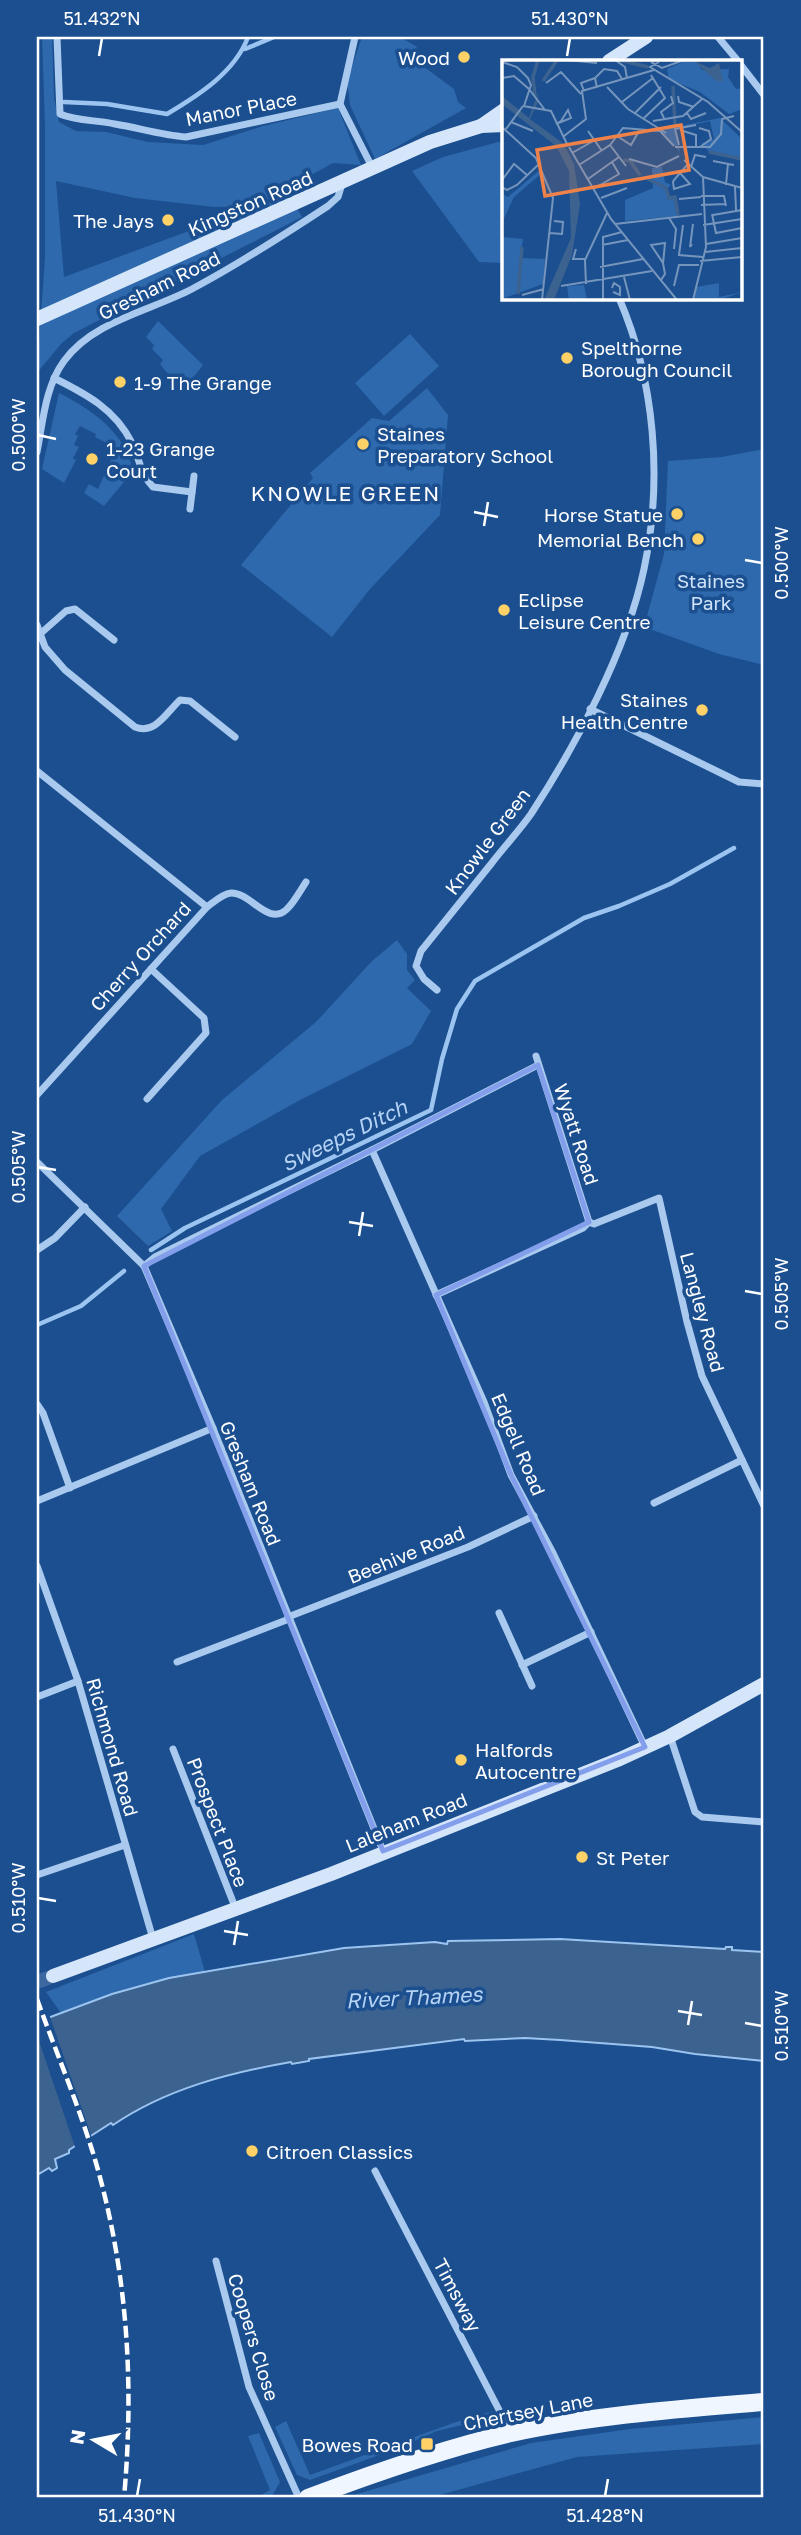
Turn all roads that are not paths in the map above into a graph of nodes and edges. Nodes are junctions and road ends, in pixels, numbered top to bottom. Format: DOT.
graph roads {
  1 [pos="57,37"];
  2 [pos="355,37"];
  3 [pos="646,37"];
  4 [pos="718,37"];
  5 [pos="610,60"];
  6 [pos="737,60"];
  7 [pos="742,67"];
  8 [pos="764,95"];
  9 [pos="340,104"];
  10 [pos="502,111"];
  11 [pos="502,125"];
  12 [pos="481,126"];
  13 [pos="373,168"];
  14 [pos="342,183"];
  15 [pos="619,299"];
  16 [pos="37,319"];
  17 [pos="54,378"];
  18 [pos="37,452"];
  19 [pos="194,476"];
  20 [pos="192,492"];
  21 [pos="190,509"];
  22 [pos="37,625"];
  23 [pos="40,634"];
  24 [pos="114,640"];
  25 [pos="590,709"];
  26 [pos="235,737"];
  27 [pos="37,771"];
  28 [pos="764,784"];
  29 [pos="306,882"];
  30 [pos="207,906"];
  31 [pos="150,969"];
  32 [pos="437,990"];
  33 [pos="536,1056"];
  34 [pos="538,1065"];
  35 [pos="37,1095"];
  36 [pos="147,1099"];
  37 [pos="372,1150"];
  38 [pos="37,1161"];
  39 [pos="85,1207"];
  40 [pos="589,1222"];
  41 [pos="37,1250"];
  42 [pos="144,1266"];
  43 [pos="436,1295"];
  44 [pos="37,1404"];
  45 [pos="213,1428"];
  46 [pos="742,1460"];
  47 [pos="70,1488"];
  48 [pos="37,1501"];
  49 [pos="654,1503"];
  50 [pos="764,1506"];
  51 [pos="534,1516"];
  52 [pos="37,1566"];
  53 [pos="46,1587"];
  54 [pos="37,1591"];
  55 [pos="499,1613"];
  56 [pos="289,1618"];
  57 [pos="591,1632"];
  58 [pos="177,1662"];
  59 [pos="522,1665"];
  60 [pos="78,1681"];
  61 [pos="764,1684"];
  62 [pos="532,1686"];
  63 [pos="37,1697"];
  64 [pos="670,1736"];
  65 [pos="645,1747"];
  66 [pos="173,1749"];
  67 [pos="764,1822"];
  68 [pos="125,1844"];
  69 [pos="383,1851"];
  70 [pos="37,1875"];
  71 [pos="235,1908"];
  72 [pos="153,1939"];
  73 [pos="53,1976"];
  74 [pos="375,2171"];
  75 [pos="216,2261"];
  76 [pos="764,2402"];
  77 [pos="511,2433"];
  78 [pos="299,2498"];
  79 [pos="308,2498"];
  1 -- 9 [label="street, Manor Place"];
  2 -- 9 [label="street"];
  3 -- 5 [label="main road"];
  4 -- 6 [label="street"];
  7 -- 8 [label="street"];
  9 -- 13 [label="street"];
  10 -- 12 [label="main road, Kingston Road"];
  11 -- 12 [label="main road, Kingston Road"];
  12 -- 13 [label="main road, Kingston Road"];
  13 -- 14 [label="main road, Kingston Road"];
  14 -- 16 [label="main road, Kingston Road"];
  14 -- 17 [label="street, Gresham Road"];
  15 -- 25 [label="street, Knowle Green"];
  17 -- 18 [label="street, Gresham Road"];
  17 -- 20 [label="street"];
  19 -- 20 [label="street"];
  20 -- 21 [label="street"];
  22 -- 23 [label="street"];
  23 -- 24 [label="street"];
  23 -- 26 [label="street"];
  25 -- 28 [label="street"];
  25 -- 32 [label="street, Knowle Green"];
  27 -- 30 [label="street, Cherry Orchard"];
  29 -- 30 [label="street"];
  30 -- 31 [label="street, Cherry Orchard"];
  31 -- 35 [label="street, Cherry Orchard"];
  31 -- 36 [label="street"];
  33 -- 34 [label="street, Wyatt Road"];
  34 -- 37 [label="street"];
  34 -- 40 [label="street, Wyatt Road"];
  37 -- 42 [label="street"];
  37 -- 43 [label="street, Edgell Road"];
  38 -- 39 [label="street, Gresham Road"];
  39 -- 41 [label="street"];
  39 -- 42 [label="street, Gresham Road"];
  40 -- 43 [label="street"];
  40 -- 46 [label="street, Langley Road"];
  42 -- 45 [label="street, Gresham Road"];
  43 -- 51 [label="street, Edgell Road"];
  44 -- 47 [label="street"];
  45 -- 47 [label="street"];
  45 -- 56 [label="street, Gresham Road"];
  46 -- 49 [label="street"];
  46 -- 50 [label="street, Langley Road"];
  47 -- 48 [label="street"];
  51 -- 56 [label="street, Beehive Road"];
  51 -- 57 [label="street, Edgell Road"];
  52 -- 53 [label="street, Richmond Road"];
  53 -- 54 [label="street"];
  53 -- 60 [label="street, Richmond Road"];
  55 -- 59 [label="street"];
  56 -- 58 [label="street, Beehive Road"];
  56 -- 69 [label="street, Gresham Road"];
  57 -- 59 [label="street"];
  57 -- 65 [label="street, Edgell Road"];
  59 -- 62 [label="street"];
  60 -- 63 [label="street"];
  60 -- 68 [label="street, Richmond Road"];
  61 -- 64 [label="main road, Laleham Road"];
  64 -- 65 [label="main road, Laleham Road"];
  64 -- 67 [label="street"];
  65 -- 69 [label="main road, Laleham Road"];
  66 -- 71 [label="street, Prospect Place"];
  68 -- 70 [label="street"];
  68 -- 72 [label="street, Richmond Road"];
  69 -- 71 [label="main road, Laleham Road"];
  71 -- 72 [label="main road, Laleham Road"];
  72 -- 73 [label="main road, Laleham Road"];
  74 -- 77 [label="street, Timsway"];
  75 -- 78 [label="street, Coopers Close"];
  76 -- 77 [label="main road, Chertsey Lane"];
  77 -- 79 [label="main road, Chertsey Lane"];
}
